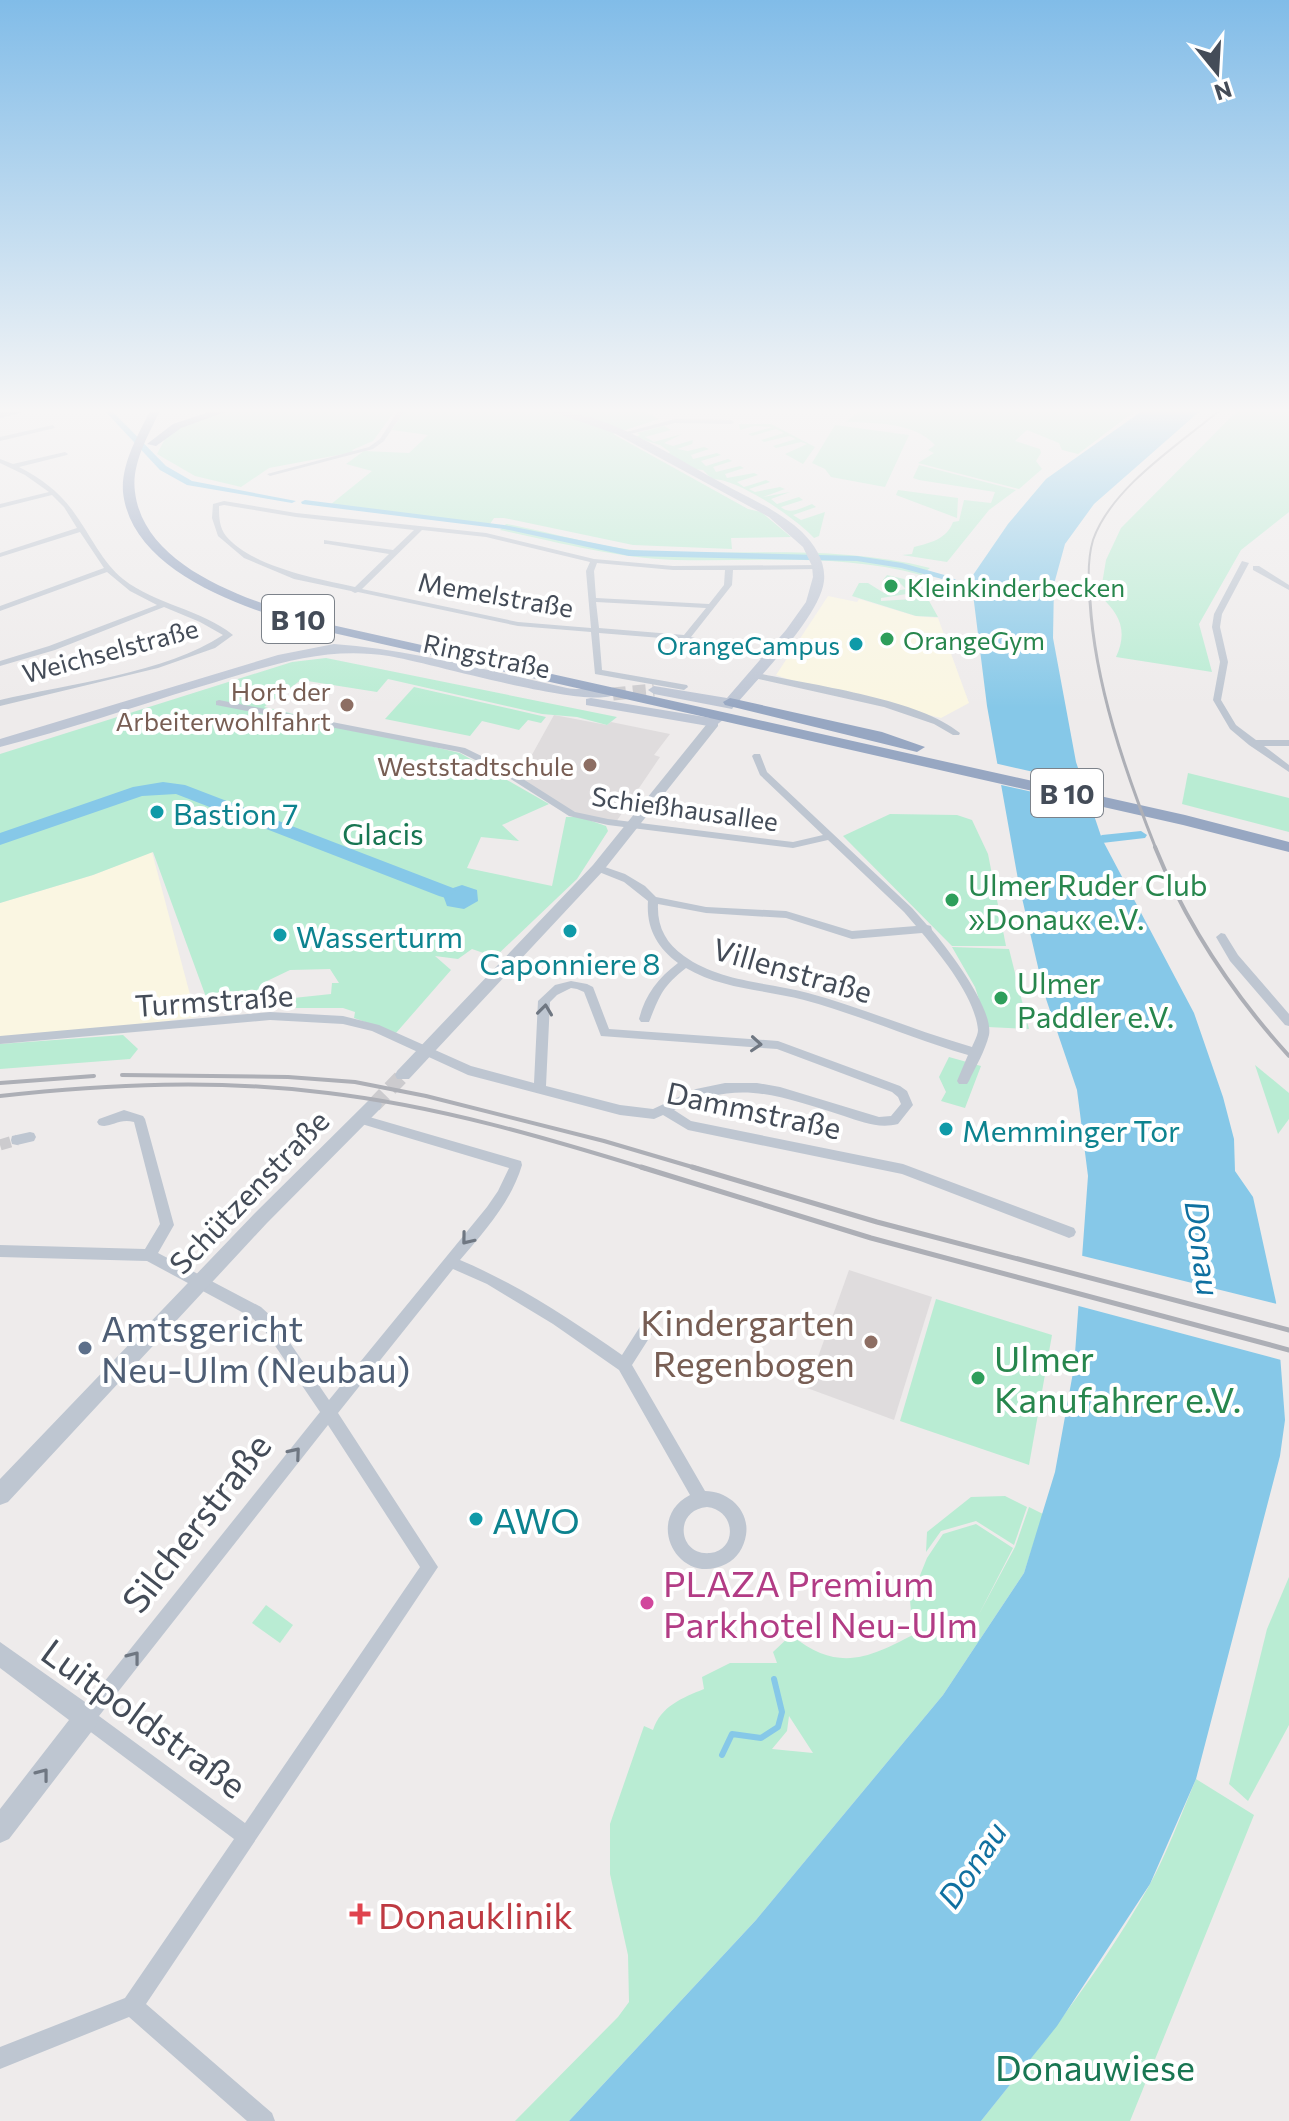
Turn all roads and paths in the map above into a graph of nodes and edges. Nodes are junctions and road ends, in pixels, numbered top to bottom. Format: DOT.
graph roads {
  1 [pos="69,510"];
  2 [pos="143,510"];
  3 [pos="216,510"];
  4 [pos="266,510"];
  5 [pos="762,510"];
  6 [pos="420,528"];
  7 [pos="81,529"];
  8 [pos="327,542"];
  9 [pos="395,553"];
  10 [pos="0,555"];
  11 [pos="594,561"];
  12 [pos="1245,563"];
  13 [pos="817,564"];
  14 [pos="1256,568"];
  15 [pos="107,569"];
  16 [pos="729,569"];
  17 [pos="1289,588"];
  18 [pos="355,591"];
  19 [pos="593,600"];
  20 [pos="161,606"];
  21 [pos="711,606"];
  22 [pos="0,609"];
  23 [pos="595,632"];
  24 [pos="686,638"];
  25 [pos="767,659"];
  26 [pos="0,664"];
  27 [pos="251,668"];
  28 [pos="753,675"];
  29 [pos="684,687"];
  30 [pos="654,690"];
  31 [pos="609,694"];
  32 [pos="0,703"];
  33 [pos="219,703"];
  34 [pos="729,704"];
  35 [pos="715,721"];
  36 [pos="956,733"];
  37 [pos="0,743"];
  38 [pos="1252,743"];
  39 [pos="1289,743"];
  40 [pos="757,756"];
  41 [pos="950,763"];
  42 [pos="1289,769"];
  43 [pos="1186,816"];
  44 [pos="631,826"];
  45 [pos="830,837"];
  46 [pos="1289,838"];
  47 [pos="1289,847"];
  48 [pos="598,868"];
  49 [pos="653,900"];
  50 [pos="927,929"];
  51 [pos="1221,937"];
  52 [pos="685,963"];
  53 [pos="645,1019"];
  54 [pos="1289,1022"];
  55 [pos="0,1040"];
  56 [pos="425,1051"];
  57 [pos="976,1053"];
  58 [pos="403,1075"];
  59 [pos="963,1081"];
  60 [pos="540,1088"];
  61 [pos="374,1105"];
  62 [pos="666,1111"];
  63 [pos="359,1119"];
  64 [pos="103,1122"];
  65 [pos="1069,1232"];
  66 [pos="0,1251"];
  67 [pos="149,1255"];
  68 [pos="450,1262"];
  69 [pos="201,1283"];
  70 [pos="648,1327"];
  71 [pos="624,1365"];
  72 [pos="328,1413"];
  73 [pos="0,1494"];
  74 [pos="700,1498"];
  75 [pos="0,1654"];
  76 [pos="86,1718"];
  77 [pos="0,1830"];
  78 [pos="247,1837"];
  79 [pos="132,2006"];
  80 [pos="0,2058"];
  81 [pos="264,2121"];
  1 -- 7 [label="street"];
  2 -- 41 [label="highway, B 10"];
  3 -- 18 [label="street, Memelstraße"];
  4 -- 6 [label="street, Memelstraße"];
  5 -- 13 [label="main road"];
  6 -- 9 [label="street"];
  6 -- 11 [label="street"];
  7 -- 10 [label="street"];
  7 -- 15 [label="street"];
  8 -- 9 [label="street"];
  9 -- 18 [label="street"];
  11 -- 16 [label="street"];
  11 -- 19 [label="street"];
  12 -- 38 [label="street"];
  13 -- 16 [label="street"];
  13 -- 25 [label="main road"];
  14 -- 17 [label="street"];
  15 -- 20 [label="street"];
  15 -- 22 [label="street"];
  16 -- 21 [label="street"];
  18 -- 23 [label="street, Memelstraße"];
  19 -- 21 [label="street"];
  19 -- 23 [label="street"];
  20 -- 26 [label="street"];
  20 -- 32 [label="street, Weichselstraße"];
  21 -- 24 [label="street"];
  23 -- 24 [label="street, Memelstraße"];
  23 -- 29 [label="street"];
  24 -- 25 [label="street, Memelstraße"];
  25 -- 28 [label="main road"];
  27 -- 31 [label="main road, Ringstraße"];
  27 -- 35 [label="main road, Ringstraße"];
  27 -- 37 [label="main road, Ringstraße"];
  28 -- 34 [label="main road"];
  28 -- 36 [label="street"];
  30 -- 34 [label="main road"];
  33 -- 44 [label="street, Schießhausallee"];
  34 -- 41 [label="highway"];
  35 -- 41 [label="highway"];
  35 -- 44 [label="street"];
  38 -- 39 [label="street"];
  38 -- 42 [label="street"];
  40 -- 45 [label="street"];
  41 -- 43 [label="highway, B 10"];
  43 -- 46 [label="highway, B 10"];
  43 -- 47 [label="highway, B 10"];
  44 -- 45 [label="street, Schießhausallee"];
  44 -- 48 [label="street"];
  45 -- 50 [label="street"];
  48 -- 49 [label="street"];
  48 -- 56 [label="street"];
  49 -- 50 [label="street"];
  49 -- 52 [label="street, Villenstraße"];
  50 -- 57 [label="street"];
  51 -- 54 [label="street"];
  52 -- 53 [label="street"];
  52 -- 57 [label="street, Villenstraße"];
  55 -- 56 [label="street, Turmstraße"];
  56 -- 58 [label="street"];
  56 -- 60 [label="street, Dammstraße"];
  57 -- 59 [label="street"];
  60 -- 62 [label="street, Dammstraße"];
  60 -- 62 [label="street, one-way"];
  61 -- 63 [label="street, Schützenstraße"];
  62 -- 65 [label="street, Dammstraße"];
  63 -- 68 [label="street, Silcherstraße, one-way"];
  63 -- 69 [label="street, Schützenstraße"];
  64 -- 67 [label="street"];
  66 -- 67 [label="street"];
  67 -- 69 [label="street"];
  68 -- 71 [label="street"];
  68 -- 72 [label="street, Silcherstraße"];
  69 -- 72 [label="street"];
  69 -- 73 [label="street, Schützenstraße"];
  70 -- 71 [label="street"];
  71 -- 74 [label="street"];
  76 -- 72 [label="street, Silcherstraße, one-way"];
  72 -- 78 [label="street"];
  75 -- 76 [label="street, Luitpoldstraße"];
  77 -- 76 [label="street, Silcherstraße, one-way"];
  76 -- 78 [label="street, Luitpoldstraße"];
  78 -- 79 [label="street"];
  79 -- 80 [label="street"];
  79 -- 81 [label="street"];
}
